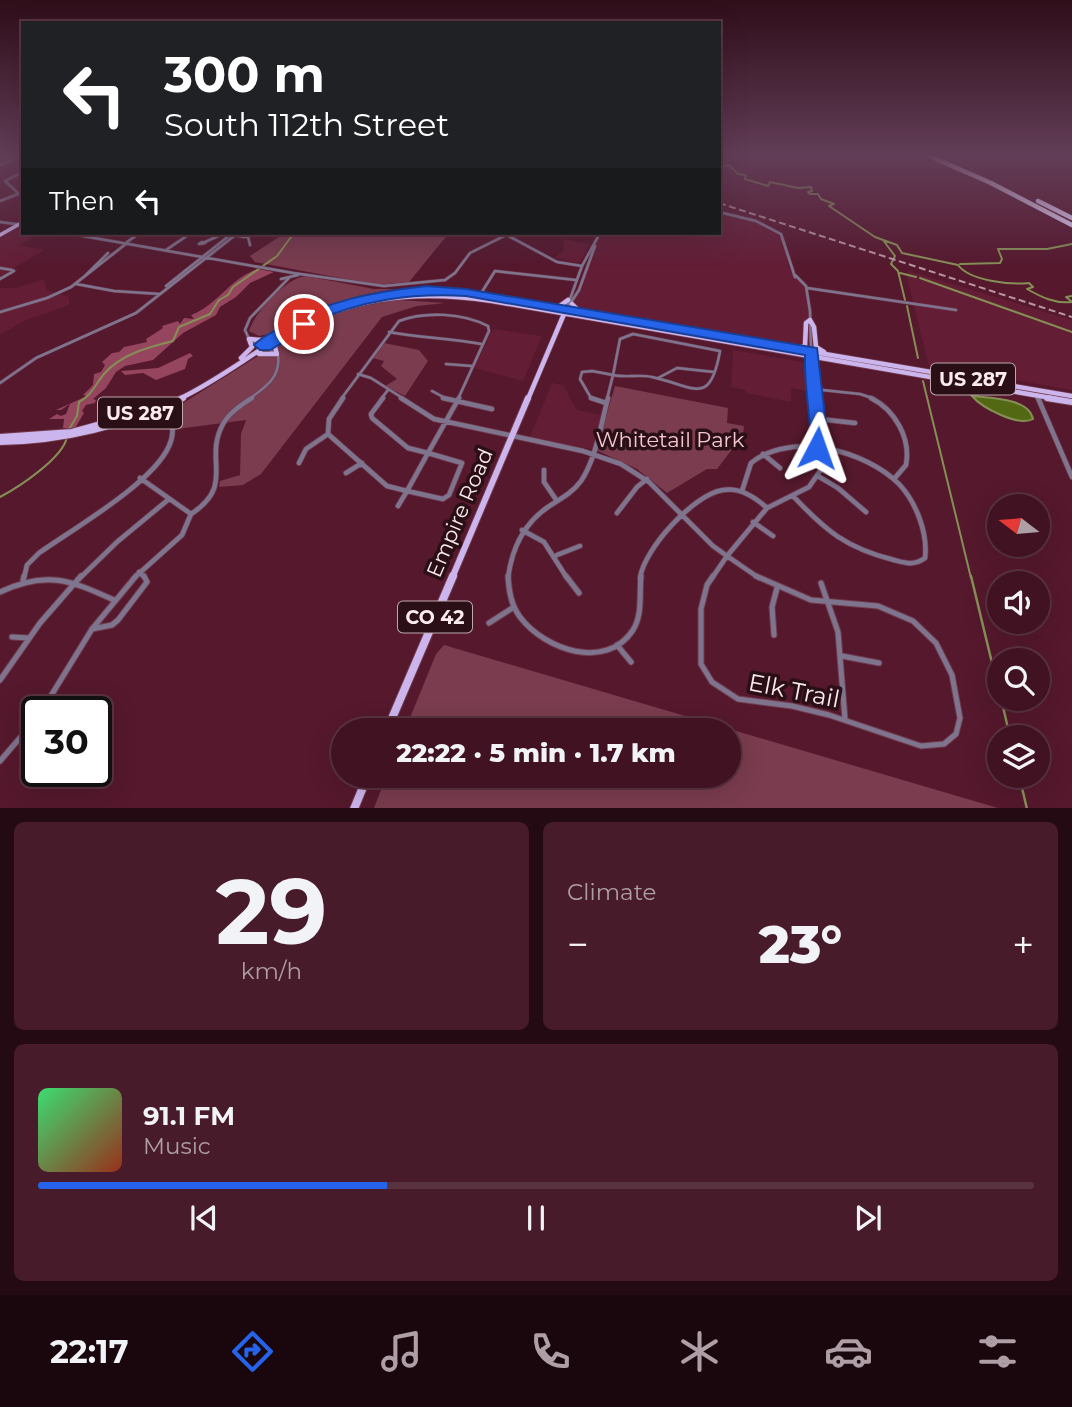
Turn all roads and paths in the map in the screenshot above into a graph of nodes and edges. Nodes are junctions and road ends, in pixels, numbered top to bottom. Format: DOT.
graph roads {
  1 [pos="18,193"];
  2 [pos="1009,193"];
  3 [pos="1018,193"];
  4 [pos="0,201"];
  5 [pos="721,213"];
  6 [pos="0,222"];
  7 [pos="20,223"];
  8 [pos="1072,223"];
  9 [pos="789,232"];
  10 [pos="0,234"];
  11 [pos="781,234"];
  12 [pos="84,235"];
  13 [pos="137,235"];
  14 [pos="189,235"];
  15 [pos="221,235"];
  16 [pos="254,235"];
  17 [pos="502,235"];
  18 [pos="510,235"];
  19 [pos="600,235"];
  20 [pos="232,236"];
  21 [pos="248,237"];
  22 [pos="205,242"];
  23 [pos="596,242"];
  24 [pos="126,243"];
  25 [pos="250,245"];
  26 [pos="166,250"];
  27 [pos="204,256"];
  28 [pos="582,266"];
  29 [pos="0,268"];
  30 [pos="276,270"];
  31 [pos="289,275"];
  32 [pos="281,277"];
  33 [pos="0,279"];
  34 [pos="576,280"];
  35 [pos="77,283"];
  36 [pos="807,288"];
  37 [pos="278,290"];
  38 [pos="159,294"];
  39 [pos="480,295"];
  40 [pos="570,302"];
  41 [pos="556,308"];
  42 [pos="956,310"];
  43 [pos="0,312"];
  44 [pos="565,312"];
  45 [pos="582,313"];
  46 [pos="575,316"];
  47 [pos="810,320"];
  48 [pos="560,323"];
  49 [pos="289,328"];
  50 [pos="389,332"];
  51 [pos="284,336"];
  52 [pos="249,338"];
  53 [pos="481,344"];
  54 [pos="263,346"];
  55 [pos="789,348"];
  56 [pos="277,354"];
  57 [pos="812,355"];
  58 [pos="239,362"];
  59 [pos="446,364"];
  60 [pos="472,366"];
  61 [pos="912,369"];
  62 [pos="714,372"];
  63 [pos="358,374"];
  64 [pos="614,375"];
  65 [pos="658,378"];
  66 [pos="0,383"];
  67 [pos="813,389"];
  68 [pos="388,390"];
  69 [pos="432,391"];
  70 [pos="1035,393"];
  71 [pos="1072,396"];
  72 [pos="178,400"];
  73 [pos="457,401"];
  74 [pos="1072,402"];
  75 [pos="606,403"];
  76 [pos="492,409"];
  77 [pos="147,414"];
  78 [pos="168,415"];
  79 [pos="819,419"];
  80 [pos="446,421"];
  81 [pos="855,423"];
  82 [pos="80,433"];
  83 [pos="328,434"];
  84 [pos="512,436"];
  85 [pos="0,437"];
  86 [pos="50,438"];
  87 [pos="0,442"];
  88 [pos="820,449"];
  89 [pos="427,453"];
  90 [pos="592,454"];
  91 [pos="763,454"];
  92 [pos="299,463"];
  93 [pos="362,463"];
  94 [pos="780,468"];
  95 [pos="544,470"];
  96 [pos="345,473"];
  97 [pos="818,476"];
  98 [pos="1072,477"];
  99 [pos="140,478"];
  100 [pos="646,479"];
  101 [pos="894,479"];
  102 [pos="406,491"];
  103 [pos="742,491"];
  104 [pos="793,496"];
  105 [pos="170,498"];
  106 [pos="557,500"];
  107 [pos="398,506"];
  108 [pos="767,508"];
  109 [pos="866,512"];
  110 [pos="191,513"];
  111 [pos="617,513"];
  112 [pos="683,517"];
  113 [pos="753,522"];
  114 [pos="522,530"];
  115 [pos="773,536"];
  116 [pos="580,546"];
  117 [pos="557,555"];
  118 [pos="727,556"];
  119 [pos="139,572"];
  120 [pos="23,580"];
  121 [pos="74,582"];
  122 [pos="821,583"];
  123 [pos="777,588"];
  124 [pos="1,592"];
  125 [pos="579,593"];
  126 [pos="114,600"];
  127 [pos="830,604"];
  128 [pos="514,607"];
  129 [pos="489,624"];
  130 [pos="92,629"];
  131 [pos="774,635"];
  132 [pos="12,637"];
  133 [pos="29,638"];
  134 [pos="617,645"];
  135 [pos="842,656"];
  136 [pos="631,662"];
  137 [pos="879,663"];
  138 [pos="0,680"];
  139 [pos="51,696"];
  140 [pos="392,718"];
  141 [pos="845,719"];
  142 [pos="21,737"];
  143 [pos="0,761"];
  144 [pos="362,788"];
  145 [pos="354,808"];
  1 -- 4 [label="street"];
  2 -- 8 [label="highway"];
  3 -- 8 [label="highway"];
  5 -- 11 [label="street"];
  6 -- 7 [label="street"];
  7 -- 10 [label="main road"];
  9 -- 11 [label="street"];
  11 -- 36 [label="street"];
  12 -- 24 [label="street"];
  13 -- 24 [label="street"];
  14 -- 26 [label="street"];
  15 -- 22 [label="street"];
  16 -- 21 [label="street"];
  17 -- 31 [label="street"];
  18 -- 28 [label="street"];
  19 -- 23 [label="street"];
  20 -- 21 [label="street"];
  20 -- 27 [label="street"];
  21 -- 25 [label="street"];
  23 -- 28 [label="street"];
  23 -- 40 [label="street"];
  24 -- 26 [label="street"];
  24 -- 35 [label="street"];
  26 -- 27 [label="street"];
  27 -- 30 [label="street"];
  27 -- 38 [label="street"];
  28 -- 34 [label="street"];
  29 -- 33 [label="street"];
  30 -- 31 [label="street"];
  30 -- 32 [label="street"];
  31 -- 32 [label="street"];
  31 -- 37 [label="street"];
  32 -- 37 [label="street"];
  34 -- 39 [label="street"];
  34 -- 40 [label="street"];
  35 -- 38 [label="street"];
  35 -- 43 [label="street"];
  36 -- 42 [label="street"];
  36 -- 47 [label="street"];
  37 -- 52 [label="street"];
  38 -- 66 [label="street"];
  39 -- 41 [label="main road, US 287"];
  39 -- 49 [label="main road, US 287"];
  40 -- 41 [label="main road"];
  40 -- 44 [label="street"];
  40 -- 45 [label="main road"];
  41 -- 44 [label="main road, US 287"];
  44 -- 45 [label="main road, US 287"];
  44 -- 46 [label="main road, US 287"];
  44 -- 48 [label="main road, Empire Road / CO 42"];
  44 -- 51 [label="main road, US 287"];
  45 -- 55 [label="main road, US 287"];
  46 -- 48 [label="main road"];
  46 -- 57 [label="main road, US 287"];
  47 -- 55 [label="main road"];
  47 -- 57 [label="street"];
  47 -- 61 [label="main road"];
  48 -- 84 [label="main road, Empire Road / CO 42"];
  49 -- 52 [label="main road"];
  49 -- 54 [label="main road, US 287"];
  50 -- 53 [label="street"];
  50 -- 53 [label="street"];
  50 -- 63 [label="street"];
  51 -- 54 [label="main road, US 287"];
  51 -- 56 [label="main road"];
  52 -- 54 [label="street"];
  52 -- 58 [label="main road"];
  53 -- 60 [label="street"];
  54 -- 56 [label="street"];
  54 -- 58 [label="main road, US 287"];
  55 -- 57 [label="main road, US 287"];
  56 -- 58 [label="main road"];
  56 -- 110 [label="street"];
  57 -- 61 [label="main road"];
  57 -- 67 [label="street"];
  57 -- 70 [label="main road, US 287"];
  58 -- 72 [label="main road, US 287"];
  58 -- 82 [label="main road, US 287"];
  59 -- 60 [label="street"];
  60 -- 73 [label="street"];
  61 -- 70 [label="main road, US 287"];
  62 -- 64 [label="street"];
  62 -- 65 [label="street"];
  62 -- 65 [label="street"];
  63 -- 68 [label="street"];
  63 -- 83 [label="street"];
  64 -- 65 [label="street"];
  64 -- 75 [label="street"];
  64 -- 75 [label="street"];
  67 -- 79 [label="street"];
  67 -- 101 [label="street"];
  68 -- 80 [label="street"];
  68 -- 89 [label="street"];
  69 -- 73 [label="street"];
  70 -- 71 [label="main road, US 287"];
  70 -- 74 [label="main road, US 287"];
  70 -- 98 [label="street"];
  72 -- 77 [label="main road, US 287"];
  72 -- 78 [label="main road"];
  73 -- 76 [label="street"];
  73 -- 80 [label="street"];
  75 -- 90 [label="street"];
  77 -- 78 [label="main road"];
  77 -- 82 [label="main road, US 287"];
  78 -- 99 [label="street"];
  79 -- 81 [label="street"];
  79 -- 88 [label="street"];
  80 -- 84 [label="street"];
  80 -- 89 [label="street"];
  82 -- 86 [label="main road, US 287"];
  83 -- 92 [label="street"];
  83 -- 93 [label="street"];
  84 -- 90 [label="street"];
  84 -- 140 [label="main road, Empire Road / CO 42"];
  85 -- 86 [label="main road, US 287"];
  86 -- 87 [label="main road, US 287"];
  88 -- 91 [label="street"];
  88 -- 97 [label="street"];
  88 -- 101 [label="street"];
  89 -- 102 [label="street"];
  89 -- 102 [label="street"];
  90 -- 100 [label="street"];
  90 -- 106 [label="street"];
  91 -- 94 [label="street"];
  91 -- 103 [label="street"];
  93 -- 96 [label="street"];
  93 -- 102 [label="street"];
  95 -- 106 [label="street"];
  97 -- 104 [label="street"];
  97 -- 109 [label="street"];
  99 -- 105 [label="street"];
  99 -- 120 [label="street"];
  100 -- 111 [label="street"];
  100 -- 112 [label="street"];
  101 -- 104 [label="street"];
  102 -- 107 [label="street"];
  103 -- 108 [label="street"];
  103 -- 112 [label="street"];
  104 -- 108 [label="street"];
  105 -- 110 [label="street"];
  105 -- 121 [label="street"];
  106 -- 114 [label="street"];
  108 -- 113 [label="street, Elk Trail"];
  110 -- 119 [label="street"];
  112 -- 118 [label="street"];
  112 -- 134 [label="street"];
  113 -- 115 [label="street"];
  113 -- 118 [label="street, Elk Trail"];
  114 -- 117 [label="street"];
  114 -- 128 [label="street"];
  116 -- 117 [label="street"];
  117 -- 125 [label="street"];
  118 -- 123 [label="street"];
  118 -- 141 [label="street, Elk Trail"];
  119 -- 126 [label="street"];
  119 -- 130 [label="street"];
  120 -- 121 [label="street"];
  120 -- 124 [label="street"];
  121 -- 126 [label="street"];
  121 -- 133 [label="street"];
  122 -- 127 [label="street"];
  123 -- 127 [label="street"];
  123 -- 131 [label="street"];
  126 -- 130 [label="street"];
  127 -- 135 [label="street"];
  127 -- 141 [label="street, Elk Trail"];
  128 -- 129 [label="street"];
  128 -- 134 [label="street"];
  130 -- 139 [label="street"];
  132 -- 133 [label="street"];
  133 -- 138 [label="street"];
  134 -- 136 [label="street"];
  135 -- 137 [label="street"];
  135 -- 141 [label="street"];
  142 -- 143 [label="street"];
  144 -- 145 [label="main road"];
}
